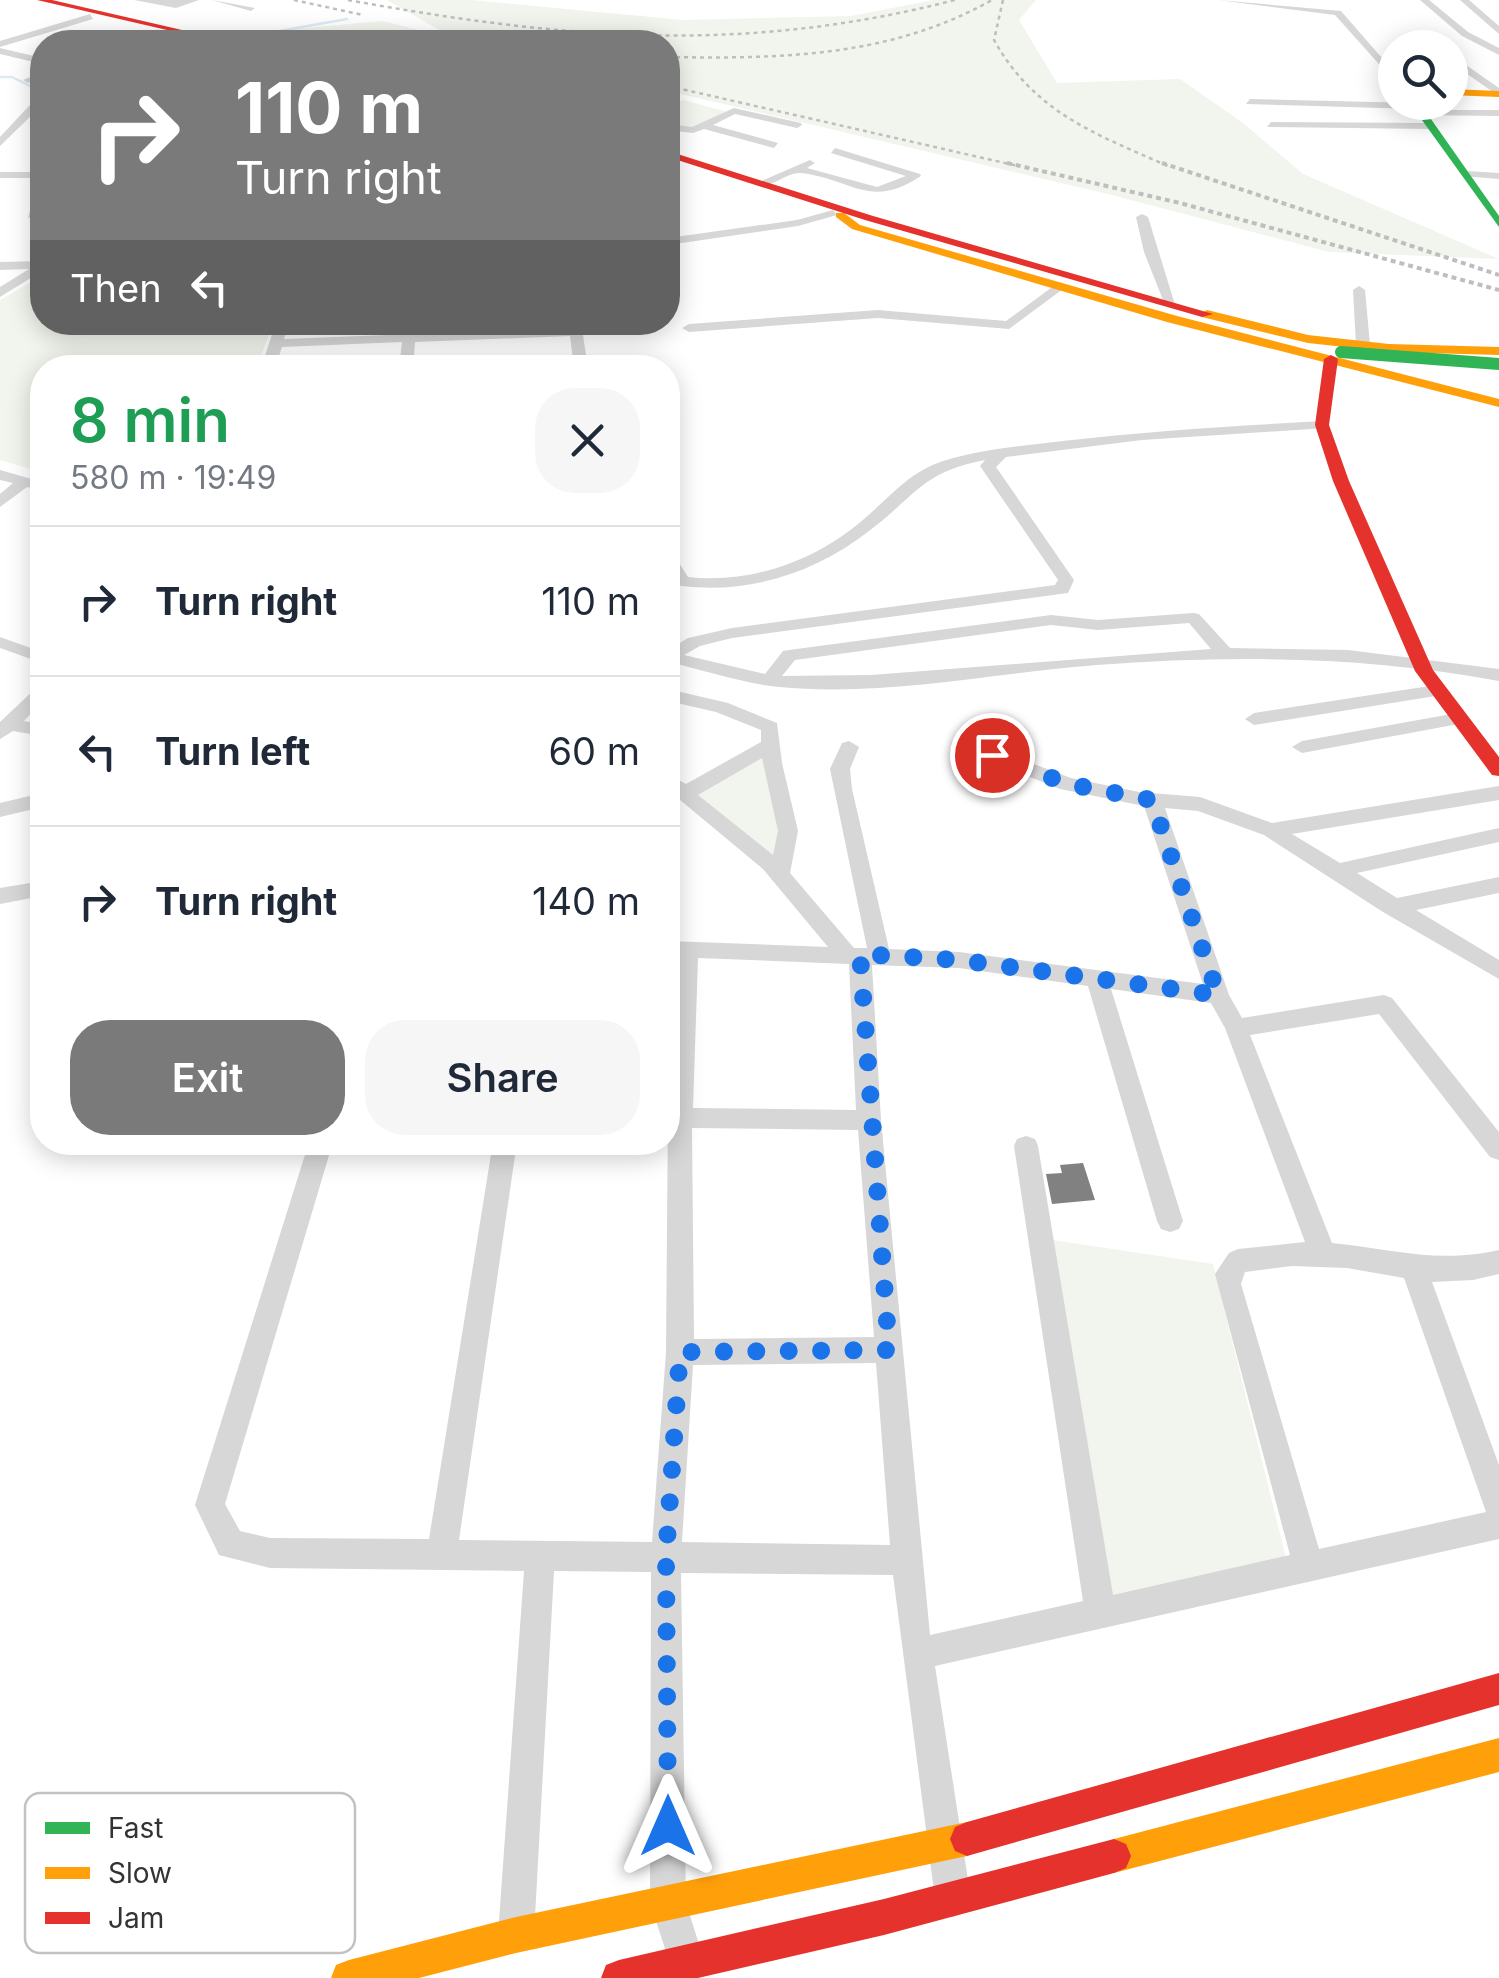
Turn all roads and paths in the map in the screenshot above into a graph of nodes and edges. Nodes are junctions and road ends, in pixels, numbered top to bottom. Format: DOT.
graph roads {
  1 [pos="20,0"];
  2 [pos="41,0"];
  3 [pos="107,0"];
  4 [pos="138,0"];
  5 [pos="195,0"];
  6 [pos="216,0"];
  7 [pos="1222,0"];
  8 [pos="1424,0"];
  9 [pos="1464,0"];
  10 [pos="251,8"];
  11 [pos="87,14"];
  12 [pos="0,29"];
  13 [pos="46,30"];
  14 [pos="155,30"];
  15 [pos="1499,31"];
  16 [pos="30,36"];
  17 [pos="0,47"];
  18 [pos="1498,51"];
  19 [pos="1378,55"];
  20 [pos="30,57"];
  21 [pos="26,58"];
  22 [pos="30,59"];
  23 [pos="1468,71"];
  24 [pos="1468,92"];
  25 [pos="1498,96"];
  26 [pos="1250,102"];
  27 [pos="1468,102"];
  28 [pos="1290,103"];
  29 [pos="30,109"];
  30 [pos="1378,109"];
  31 [pos="16,112"];
  32 [pos="30,115"];
  33 [pos="1378,117"];
  34 [pos="1427,120"];
  35 [pos="702,125"];
  36 [pos="1271,125"];
  37 [pos="1301,125"];
  38 [pos="797,126"];
  39 [pos="680,130"];
  40 [pos="858,141"];
  41 [pos="0,143"];
  42 [pos="774,145"];
  43 [pos="835,151"];
  44 [pos="680,158"];
  45 [pos="680,169"];
  46 [pos="797,169"];
  47 [pos="1466,174"];
  48 [pos="0,175"];
  49 [pos="30,175"];
  50 [pos="1499,176"];
  51 [pos="763,183"];
  52 [pos="843,216"];
  53 [pos="1142,217"];
  54 [pos="1497,218"];
  55 [pos="680,240"];
  56 [pos="0,266"];
  57 [pos="30,266"];
  58 [pos="30,274"];
  59 [pos="1059,286"];
  60 [pos="1359,290"];
  61 [pos="0,293"];
  62 [pos="1171,305"];
  63 [pos="689,328"];
  64 [pos="278,335"];
  65 [pos="472,335"];
  66 [pos="409,340"];
  67 [pos="275,343"];
  68 [pos="1373,346"];
  69 [pos="1330,350"];
  70 [pos="1499,353"];
  71 [pos="272,355"];
  72 [pos="407,355"];
  73 [pos="1499,364"];
  74 [pos="1499,399"];
  75 [pos="1322,425"];
  76 [pos="1000,453"];
  77 [pos="0,474"];
  78 [pos="24,482"];
  79 [pos="30,484"];
  80 [pos="0,502"];
  81 [pos="680,578"];
  82 [pos="0,642"];
  83 [pos="680,650"];
  84 [pos="30,653"];
  85 [pos="1225,653"];
  86 [pos="1416,658"];
  87 [pos="680,659"];
  88 [pos="1499,675"];
  89 [pos="771,678"];
  90 [pos="1436,691"];
  91 [pos="680,698"];
  92 [pos="30,704"];
  93 [pos="1254,719"];
  94 [pos="1457,719"];
  95 [pos="5,729"];
  96 [pos="30,730"];
  97 [pos="771,744"];
  98 [pos="849,747"];
  99 [pos="1302,747"];
  100 [pos="992,755"];
  101 [pos="1499,770"];
  102 [pos="680,789"];
  103 [pos="686,793"];
  104 [pos="1499,793"];
  105 [pos="1152,800"];
  106 [pos="30,803"];
  107 [pos="0,810"];
  108 [pos="1271,830"];
  109 [pos="1499,836"];
  110 [pos="1334,871"];
  111 [pos="779,874"];
  112 [pos="1499,885"];
  113 [pos="30,891"];
  114 [pos="0,896"];
  115 [pos="1391,907"];
  116 [pos="680,948"];
  117 [pos="862,955"];
  118 [pos="1499,971"];
  119 [pos="1097,978"];
  120 [pos="1218,995"];
  121 [pos="1236,1028"];
  122 [pos="680,1118"];
  123 [pos="869,1120"];
  124 [pos="1026,1146"];
  125 [pos="1499,1150"];
  126 [pos="317,1155"];
  127 [pos="503,1155"];
  128 [pos="675,1155"];
  129 [pos="1170,1221"];
  130 [pos="1323,1254"];
  131 [pos="1499,1262"];
  132 [pos="1415,1271"];
  133 [pos="889,1350"];
  134 [pos="680,1352"];
  135 [pos="1493,1465"];
  136 [pos="1499,1506"];
  137 [pos="1499,1524"];
  138 [pos="442,1554"];
  139 [pos="540,1554"];
  140 [pos="666,1556"];
  141 [pos="907,1560"];
  142 [pos="1309,1568"];
  143 [pos="1101,1616"];
  144 [pos="918,1654"];
  145 [pos="1499,1689"];
  146 [pos="1499,1755"];
  147 [pos="946,1845"];
  148 [pos="953,1900"];
  149 [pos="668,1903"];
  150 [pos="516,1935"];
  151 [pos="686,1960"];
  152 [pos="349,1978"];
  153 [pos="619,1978"];
  1 -- 11 [label="main road"];
  2 -- 11 [label="main road"];
  3 -- 11 [label="street"];
  4 -- 5 [label="street"];
  6 -- 10 [label="street"];
  7 -- 19 [label="street"];
  8 -- 18 [label="street"];
  9 -- 15 [label="street"];
  11 -- 13 [label="street"];
  11 -- 14 [label="main road"];
  12 -- 16 [label="street"];
  16 -- 17 [label="street"];
  17 -- 21 [label="street"];
  20 -- 21 [label="street"];
  21 -- 22 [label="street"];
  23 -- 25 [label="street"];
  24 -- 25 [label="main road"];
  25 -- 27 [label="street"];
  26 -- 28 [label="street"];
  28 -- 30 [label="street"];
  28 -- 37 [label="street"];
  29 -- 31 [label="street"];
  32 -- 41 [label="street"];
  33 -- 37 [label="street"];
  34 -- 47 [label="main road"];
  35 -- 38 [label="street"];
  35 -- 39 [label="street"];
  35 -- 42 [label="street"];
  36 -- 37 [label="street"];
  40 -- 43 [label="street"];
  43 -- 46 [label="street"];
  43 -- 46 [label="street"];
  44 -- 51 [label="main road"];
  45 -- 52 [label="main road"];
  46 -- 51 [label="street"];
  47 -- 50 [label="street"];
  47 -- 54 [label="main road"];
  48 -- 49 [label="street"];
  51 -- 62 [label="main road"];
  52 -- 55 [label="street"];
  52 -- 59 [label="main road"];
  52 -- 73 [label="main road, bridge"];
  53 -- 62 [label="street"];
  56 -- 57 [label="street"];
  58 -- 61 [label="street"];
  59 -- 63 [label="street"];
  59 -- 69 [label="main road"];
  60 -- 68 [label="street"];
  62 -- 69 [label="main road"];
  64 -- 67 [label="street"];
  65 -- 66 [label="street"];
  66 -- 67 [label="street"];
  66 -- 72 [label="street"];
  67 -- 71 [label="street"];
  68 -- 69 [label="main road"];
  68 -- 70 [label="main road"];
  68 -- 70 [label="main road, bridge"];
  69 -- 74 [label="main road"];
  69 -- 75 [label="main road"];
  75 -- 76 [label="street"];
  75 -- 86 [label="main road"];
  76 -- 81 [label="street"];
  76 -- 83 [label="street"];
  77 -- 78 [label="street"];
  78 -- 79 [label="street"];
  78 -- 80 [label="street"];
  82 -- 84 [label="street"];
  85 -- 86 [label="street"];
  85 -- 89 [label="street"];
  85 -- 89 [label="street"];
  86 -- 88 [label="street"];
  86 -- 90 [label="main road"];
  87 -- 89 [label="street"];
  90 -- 93 [label="street"];
  90 -- 94 [label="main road"];
  91 -- 97 [label="street"];
  92 -- 95 [label="street"];
  94 -- 99 [label="street"];
  94 -- 101 [label="main road"];
  95 -- 96 [label="street"];
  97 -- 103 [label="street"];
  97 -- 111 [label="street"];
  98 -- 117 [label="street"];
  100 -- 105 [label="street"];
  102 -- 103 [label="street"];
  103 -- 111 [label="street"];
  104 -- 108 [label="street"];
  105 -- 108 [label="street"];
  105 -- 120 [label="street"];
  106 -- 107 [label="street"];
  108 -- 110 [label="street"];
  109 -- 110 [label="street"];
  110 -- 115 [label="street"];
  111 -- 117 [label="street"];
  112 -- 115 [label="street"];
  113 -- 114 [label="street"];
  115 -- 118 [label="street"];
  116 -- 117 [label="street"];
  117 -- 119 [label="street"];
  117 -- 123 [label="street"];
  119 -- 120 [label="street"];
  119 -- 129 [label="street"];
  120 -- 121 [label="street"];
  121 -- 125 [label="street"];
  121 -- 130 [label="street"];
  122 -- 123 [label="street"];
  123 -- 133 [label="street"];
  124 -- 143 [label="street"];
  126 -- 138 [label="street"];
  127 -- 138 [label="street"];
  128 -- 134 [label="street"];
  130 -- 132 [label="street"];
  130 -- 142 [label="street"];
  131 -- 132 [label="street"];
  132 -- 135 [label="street"];
  133 -- 134 [label="street"];
  133 -- 141 [label="street"];
  134 -- 140 [label="street"];
  135 -- 136 [label="street"];
  137 -- 142 [label="street"];
  138 -- 139 [label="street"];
  139 -- 140 [label="street"];
  139 -- 150 [label="street"];
  140 -- 141 [label="street"];
  140 -- 149 [label="street"];
  141 -- 144 [label="street"];
  142 -- 143 [label="street"];
  143 -- 144 [label="street"];
  144 -- 147 [label="street"];
  145 -- 147 [label="main road"];
  146 -- 148 [label="main road"];
  147 -- 148 [label="street"];
  147 -- 149 [label="main road"];
  148 -- 151 [label="main road"];
  149 -- 150 [label="main road"];
  149 -- 151 [label="street"];
  150 -- 152 [label="main road"];
  151 -- 153 [label="main road"];
}
